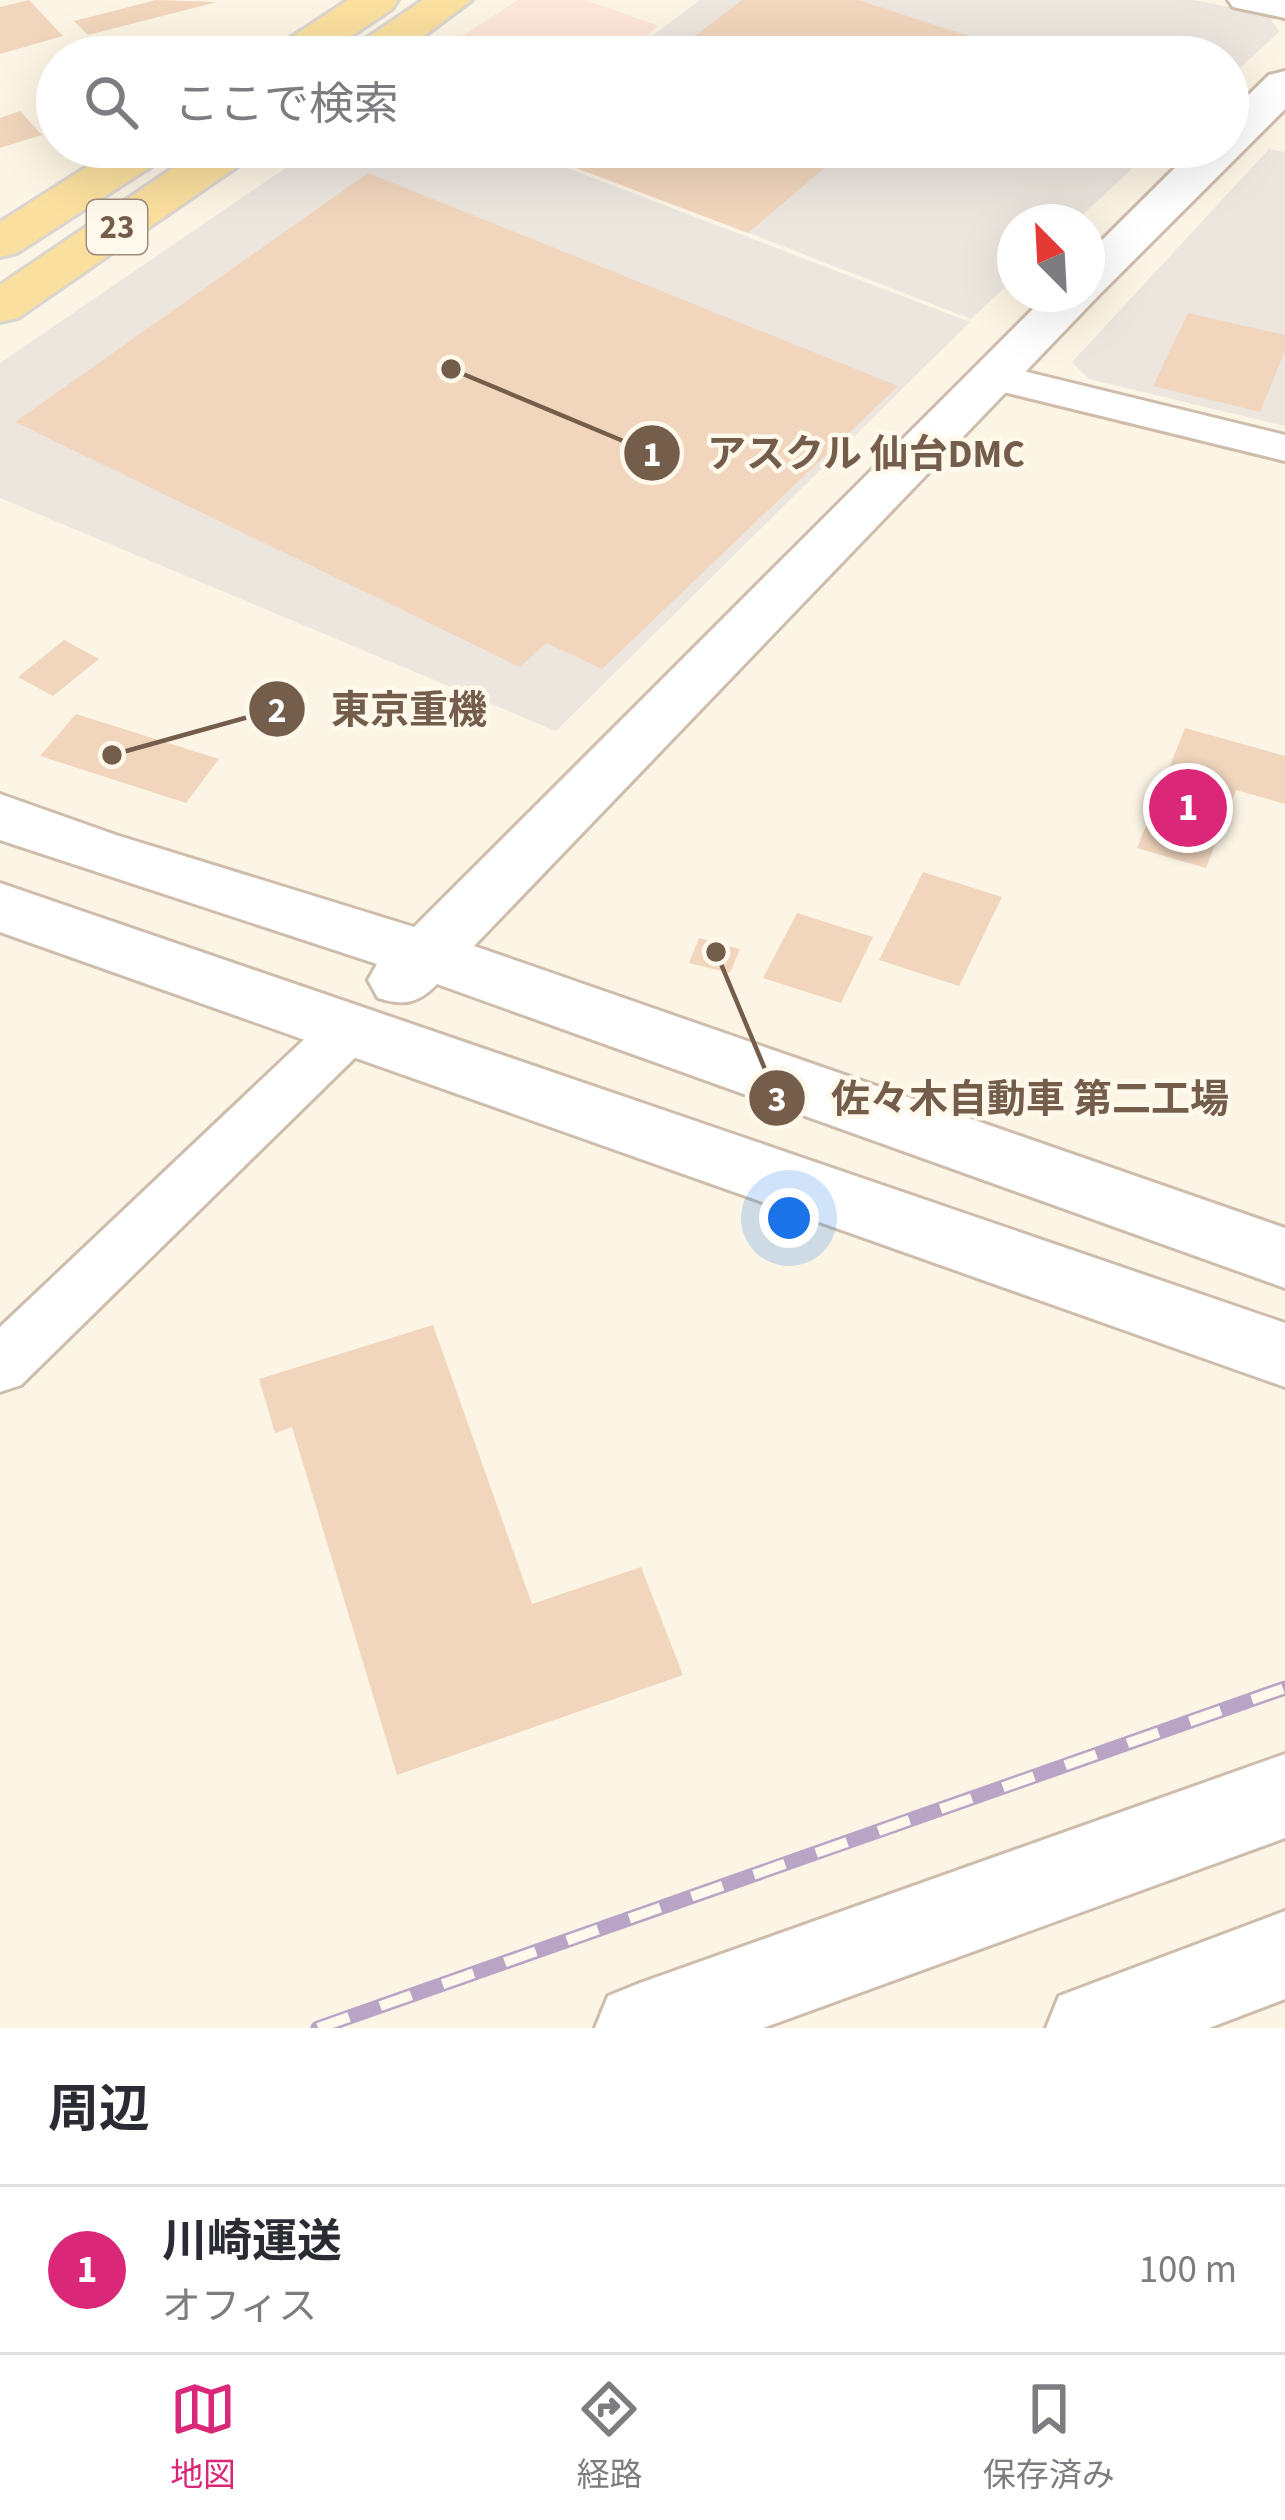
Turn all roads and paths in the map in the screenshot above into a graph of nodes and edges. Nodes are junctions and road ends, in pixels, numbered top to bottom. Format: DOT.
graph roads {
  1 [pos="377,0"];
  2 [pos="451,0"];
  3 [pos="1245,0"];
  4 [pos="1285,8"];
  5 [pos="322,36"];
  6 [pos="398,36"];
  7 [pos="1285,84"];
  8 [pos="1249,120"];
  9 [pos="117,168"];
  10 [pos="204,168"];
  11 [pos="1201,168"];
  12 [pos="0,243"];
  13 [pos="1105,265"];
  14 [pos="0,307"];
  15 [pos="1058,312"];
  16 [pos="994,377"];
  17 [pos="1285,448"];
  18 [pos="0,815"];
  19 [pos="0,907"];
  20 [pos="427,955"];
  21 [pos="350,1029"];
  22 [pos="1285,1258"];
  23 [pos="1285,1355"];
  24 [pos="0,1366"];
  25 [pos="1285,1796"];
  26 [pos="1285,1955"];
  27 [pos="640,2028"];
  28 [pos="1090,2028"];
  1 -- 5 [label="main road"];
  2 -- 6 [label="main road"];
  3 -- 4 [label="street"];
  7 -- 8 [label="street"];
  9 -- 12 [label="main road, 23"];
  10 -- 14 [label="main road, 23"];
  11 -- 13 [label="street"];
  15 -- 16 [label="street"];
  16 -- 17 [label="street"];
  16 -- 20 [label="street"];
  18 -- 20 [label="street"];
  19 -- 21 [label="street"];
  20 -- 21 [label="street"];
  20 -- 22 [label="street"];
  21 -- 23 [label="street"];
  21 -- 24 [label="street"];
  25 -- 27 [label="street"];
  26 -- 28 [label="street"];
}
